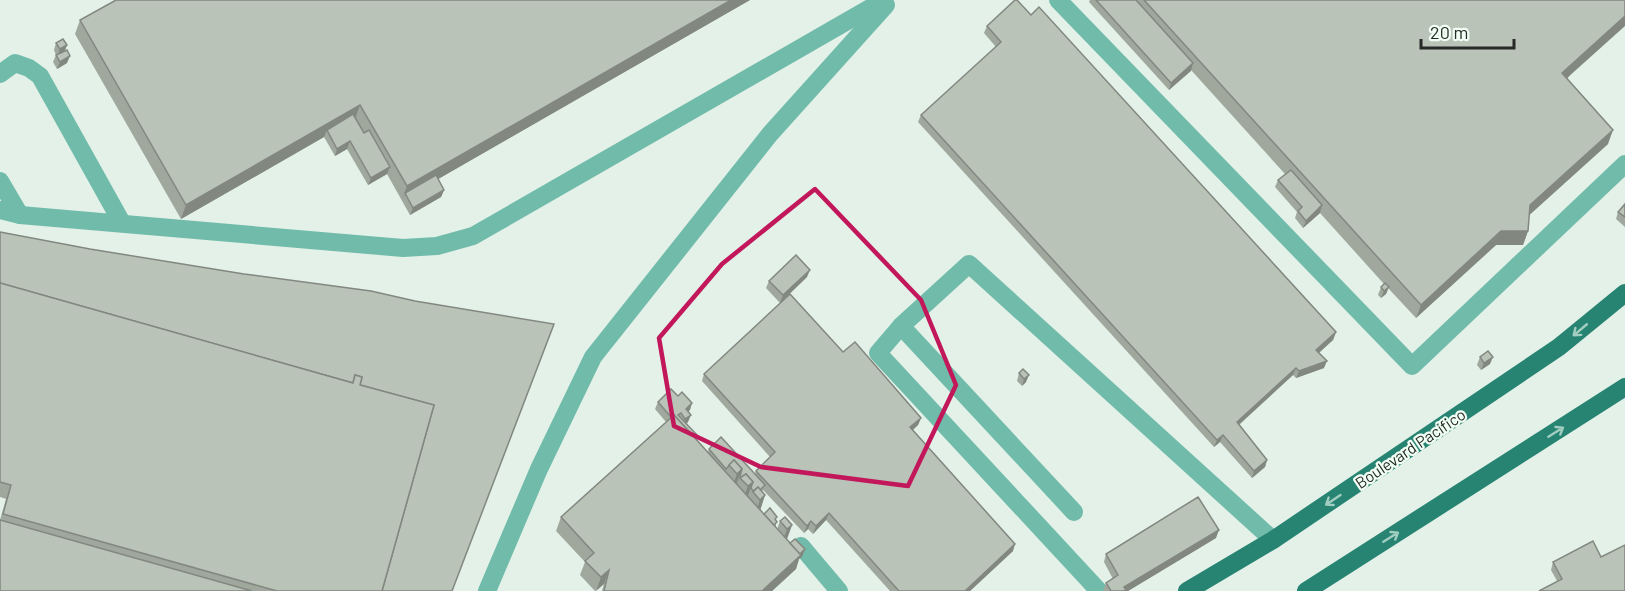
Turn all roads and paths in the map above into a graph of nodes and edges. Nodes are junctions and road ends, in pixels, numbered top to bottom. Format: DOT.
graph roads {
  1 [pos="884,0"];
  2 [pos="891,0"];
  3 [pos="1058,0"];
  4 [pos="0,74"];
  5 [pos="1625,164"];
  6 [pos="0,180"];
  7 [pos="0,210"];
  8 [pos="20,214"];
  9 [pos="122,223"];
  10 [pos="1625,292"];
  11 [pos="901,326"];
  12 [pos="1625,387"];
  13 [pos="1074,512"];
  14 [pos="1273,540"];
  15 [pos="801,546"];
  16 [pos="487,591"];
  17 [pos="839,591"];
  18 [pos="1100,591"];
  19 [pos="1187,591"];
  20 [pos="1306,591"];
  1 -- 9 [label="lane"];
  2 -- 16 [label="lane"];
  3 -- 5 [label="lane"];
  4 -- 9 [label="lane"];
  6 -- 8 [label="lane"];
  7 -- 8 [label="lane"];
  8 -- 9 [label="lane"];
  10 -- 14 [label="main road, Boulevard Pacífico, one-way"];
  11 -- 13 [label="lane"];
  11 -- 14 [label="lane"];
  11 -- 18 [label="lane"];
  20 -- 12 [label="main road, one-way"];
  14 -- 19 [label="main road, Boulevard Pacífico"];
  15 -- 17 [label="lane"];
}
